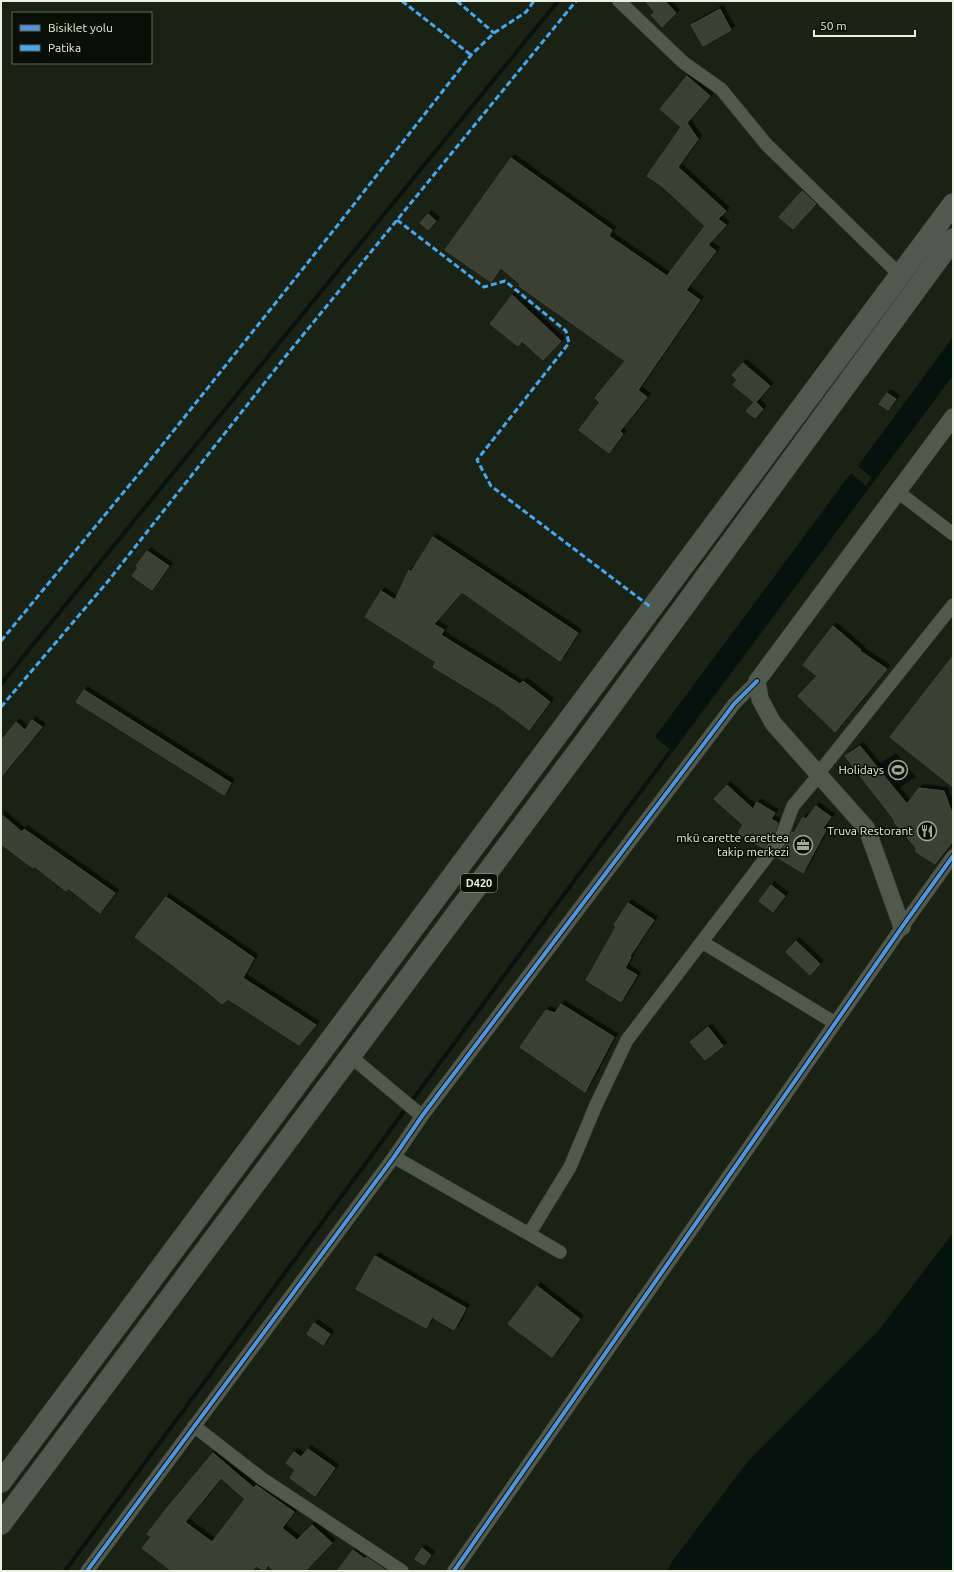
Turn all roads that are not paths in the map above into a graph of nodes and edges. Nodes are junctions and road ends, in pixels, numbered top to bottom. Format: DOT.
graph roads {
  1 [pos="619,1"];
  2 [pos="953,204"];
  3 [pos="953,239"];
  4 [pos="900,275"];
  5 [pos="953,417"];
  6 [pos="898,492"];
  7 [pos="953,534"];
  8 [pos="953,605"];
  9 [pos="757,681"];
  10 [pos="819,775"];
  11 [pos="953,856"];
  12 [pos="902,927"];
  13 [pos="702,942"];
  14 [pos="835,1023"];
  15 [pos="350,1056"];
  16 [pos="422,1116"];
  17 [pos="394,1157"];
  18 [pos="529,1234"];
  19 [pos="560,1252"];
  20 [pos="194,1426"];
  21 [pos="1,1482"];
  22 [pos="1,1524"];
  23 [pos="87,1571"];
  24 [pos="402,1571"];
  25 [pos="454,1571"];
  1 -- 4 [label="street"];
  2 -- 4 [label="main road, D420"];
  3 -- 15 [label="main road, D420"];
  4 -- 21 [label="main road, D420"];
  5 -- 6 [label="street"];
  6 -- 7 [label="street"];
  6 -- 9 [label="street"];
  8 -- 10 [label="street"];
  9 -- 10 [label="street"];
  9 -- 16 [label="street"];
  10 -- 12 [label="street"];
  10 -- 13 [label="street"];
  11 -- 12 [label="street"];
  12 -- 14 [label="street"];
  13 -- 14 [label="street"];
  13 -- 18 [label="street"];
  14 -- 25 [label="street"];
  15 -- 16 [label="street"];
  15 -- 22 [label="main road, D420"];
  16 -- 17 [label="street"];
  17 -- 18 [label="street"];
  17 -- 20 [label="street"];
  18 -- 19 [label="street"];
  20 -- 23 [label="street"];
  20 -- 24 [label="street"];
}
